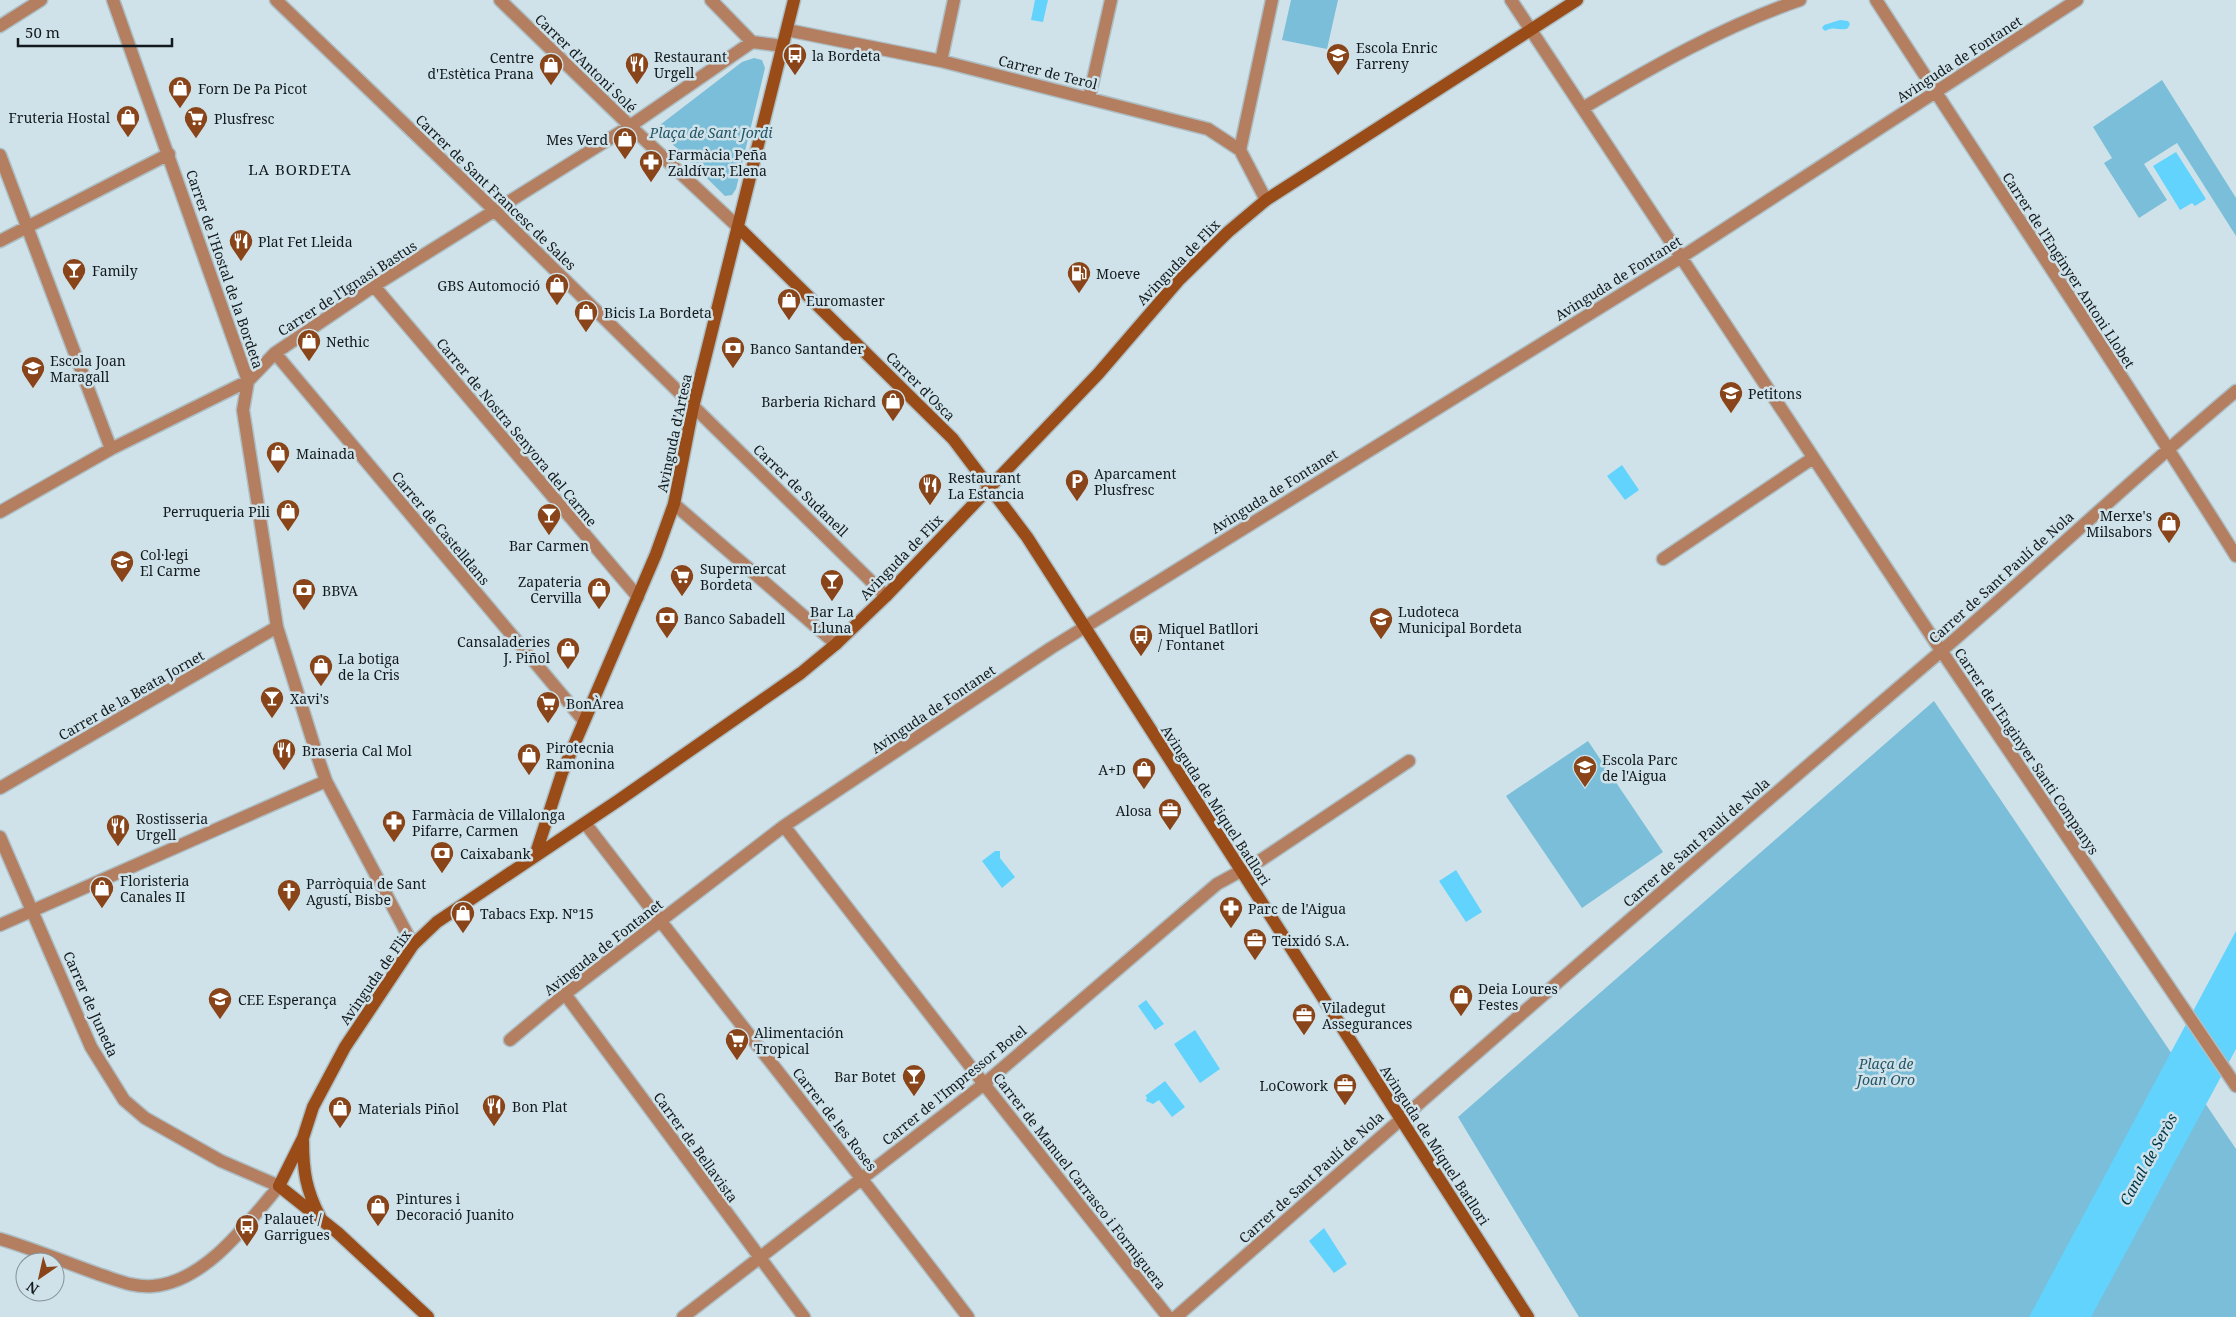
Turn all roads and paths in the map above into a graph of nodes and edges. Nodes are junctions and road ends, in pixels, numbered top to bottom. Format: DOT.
graph roads {
  1 [pos="42,0"];
  2 [pos="113,0"];
  3 [pos="276,0"];
  4 [pos="500,0"];
  5 [pos="711,0"];
  6 [pos="794,0"];
  7 [pos="954,0"];
  8 [pos="1111,0"];
  9 [pos="1272,0"];
  10 [pos="1511,0"];
  11 [pos="1577,0"];
  12 [pos="1800,0"];
  13 [pos="1876,0"];
  14 [pos="2077,0"];
  15 [pos="0,26"];
  16 [pos="787,30"];
  17 [pos="1530,30"];
  18 [pos="752,42"];
  19 [pos="783,46"];
  20 [pos="941,61"];
  21 [pos="1936,93"];
  22 [pos="1089,98"];
  23 [pos="1582,108"];
  24 [pos="630,126"];
  25 [pos="1240,150"];
  26 [pos="169,154"];
  27 [pos="0,155"];
  28 [pos="1266,200"];
  29 [pos="494,211"];
  30 [pos="27,227"];
  31 [pos="738,227"];
  32 [pos="0,241"];
  33 [pos="1680,258"];
  34 [pos="374,286"];
  35 [pos="276,353"];
  36 [pos="248,380"];
  37 [pos="2236,391"];
  38 [pos="693,407"];
  39 [pos="2168,448"];
  40 [pos="111,449"];
  41 [pos="1813,458"];
  42 [pos="990,488"];
  43 [pos="674,504"];
  44 [pos="0,512"];
  45 [pos="2236,556"];
  46 [pos="1662,559"];
  47 [pos="886,596"];
  48 [pos="638,597"];
  49 [pos="277,627"];
  50 [pos="1084,627"];
  51 [pos="836,644"];
  52 [pos="1941,651"];
  53 [pos="584,721"];
  54 [pos="1408,761"];
  55 [pos="326,781"];
  56 [pos="0,788"];
  57 [pos="585,823"];
  58 [pos="784,826"];
  59 [pos="0,837"];
  60 [pos="535,856"];
  61 [pos="1239,870"];
  62 [pos="33,911"];
  63 [pos="660,922"];
  64 [pos="0,926"];
  65 [pos="413,945"];
  66 [pos="565,994"];
  67 [pos="510,1040"];
  68 [pos="2234,1083"];
  69 [pos="984,1084"];
  70 [pos="1400,1118"];
  71 [pos="303,1138"];
  72 [pos="862,1178"];
  73 [pos="279,1186"];
  74 [pos="323,1222"];
  75 [pos="0,1239"];
  76 [pos="760,1258"];
  77 [pos="428,1317"];
  78 [pos="682,1317"];
  79 [pos="804,1317"];
  80 [pos="968,1317"];
  81 [pos="1168,1317"];
  82 [pos="1176,1317"];
  83 [pos="1528,1317"];
  1 -- 15 [label="street"];
  2 -- 26 [label="street, Carrer de l'Hostal de la Bordeta"];
  3 -- 29 [label="street, Carrer de Sant Francesc de Sales"];
  4 -- 24 [label="street, Carrer d'Antoni Solé"];
  5 -- 18 [label="street"];
  6 -- 16 [label="main road, Avinguda d'Artesa"];
  7 -- 20 [label="street"];
  8 -- 22 [label="street"];
  9 -- 25 [label="street"];
  10 -- 17 [label="street, Carrer de l'Enginyer Santi Companys"];
  11 -- 17 [label="main road, Avinguda de Flix"];
  12 -- 23 [label="street"];
  13 -- 21 [label="street, Carrer de l'Enginyer Antoni Llobet"];
  14 -- 21 [label="street, Avinguda de Fontanet"];
  16 -- 19 [label="main road, Avinguda d'Artesa"];
  16 -- 20 [label="street, Carrer de Terol"];
  17 -- 23 [label="street, Carrer de l'Enginyer Santi Companys"];
  17 -- 28 [label="main road, Avinguda de Flix"];
  18 -- 19 [label="street"];
  18 -- 24 [label="street"];
  19 -- 31 [label="main road, Avinguda d'Artesa"];
  20 -- 22 [label="street, Carrer de Terol"];
  21 -- 33 [label="street, Avinguda de Fontanet"];
  21 -- 39 [label="street, Carrer de l'Enginyer Antoni Llobet"];
  22 -- 25 [label="street, Carrer de Terol"];
  23 -- 33 [label="street, Carrer de l'Enginyer Santi Companys"];
  24 -- 29 [label="street, Carrer de l'Ignasi Bastus"];
  24 -- 31 [label="street"];
  25 -- 28 [label="street, Carrer de Terol"];
  26 -- 30 [label="street"];
  26 -- 36 [label="street, Carrer de l'Hostal de la Bordeta"];
  27 -- 30 [label="street"];
  28 -- 42 [label="main road, Avinguda de Flix"];
  29 -- 34 [label="street, Carrer de l'Ignasi Bastus"];
  29 -- 38 [label="street, Carrer de Sant Francesc de Sales"];
  30 -- 32 [label="street"];
  30 -- 40 [label="street"];
  31 -- 38 [label="main road, Avinguda d'Artesa"];
  31 -- 42 [label="main road, Carrer d'Osca"];
  33 -- 41 [label="street, Carrer de l'Enginyer Santi Companys"];
  33 -- 50 [label="street, Avinguda de Fontanet"];
  34 -- 35 [label="street, Carrer de l'Ignasi Bastus"];
  34 -- 48 [label="street, Carrer de Nostra Senyora del Carme"];
  35 -- 36 [label="street, Carrer de l'Ignasi Bastus"];
  35 -- 53 [label="street, Carrer de Castelldans"];
  36 -- 40 [label="street, Carrer de l'Ignasi Bastus"];
  36 -- 49 [label="street, Carrer de l'Hostal de la Bordeta"];
  37 -- 39 [label="street, Carrer de Sant Paulí de Nola"];
  38 -- 43 [label="main road, Avinguda d'Artesa"];
  38 -- 47 [label="street, Carrer de Sudanell"];
  39 -- 45 [label="street, Carrer de l'Enginyer Antoni Llobet"];
  39 -- 52 [label="street, Carrer de Sant Paulí de Nola"];
  40 -- 44 [label="street, Carrer de l'Ignasi Bastus"];
  41 -- 46 [label="street"];
  41 -- 52 [label="street, Carrer de l'Enginyer Santi Companys"];
  42 -- 47 [label="main road, Avinguda de Flix"];
  42 -- 50 [label="main road, Avinguda de Miquel Batllori"];
  43 -- 48 [label="main road, Avinguda d'Artesa"];
  43 -- 51 [label="street"];
  47 -- 51 [label="main road, Avinguda de Flix"];
  48 -- 53 [label="main road, Avinguda d'Artesa"];
  49 -- 55 [label="street, Carrer de l'Hostal de la Bordeta"];
  49 -- 56 [label="street, Carrer de la Beata Jornet"];
  50 -- 58 [label="street, Avinguda de Fontanet"];
  50 -- 61 [label="main road, Avinguda de Miquel Batllori"];
  51 -- 57 [label="main road, Avinguda de Flix"];
  52 -- 68 [label="street, Carrer de l'Enginyer Santi Companys"];
  52 -- 70 [label="street, Carrer de Sant Paulí de Nola"];
  53 -- 60 [label="main road, Avinguda d'Artesa"];
  54 -- 61 [label="street, Carrer de l'Impressor Botel"];
  55 -- 62 [label="street"];
  55 -- 65 [label="street, Carrer de l'Hostal de la Bordeta"];
  57 -- 60 [label="main road, Avinguda de Flix"];
  57 -- 63 [label="street, Carrer de les Roses"];
  58 -- 63 [label="street, Avinguda de Fontanet"];
  58 -- 69 [label="street, Carrer de Manuel Carrasco i Formiguera"];
  59 -- 62 [label="street, Carrer de Juneda"];
  60 -- 65 [label="main road, Avinguda de Flix"];
  61 -- 69 [label="street, Carrer de l'Impressor Botel"];
  61 -- 70 [label="main road, Avinguda de Miquel Batllori"];
  62 -- 64 [label="street"];
  62 -- 73 [label="street, Carrer de Juneda"];
  63 -- 66 [label="street, Avinguda de Fontanet"];
  63 -- 72 [label="street, Carrer de les Roses"];
  65 -- 71 [label="main road, Avinguda de Flix"];
  66 -- 67 [label="street, Avinguda de Fontanet"];
  66 -- 76 [label="street, Carrer de Bellavista"];
  69 -- 72 [label="street, Carrer de l'Impressor Botel"];
  69 -- 81 [label="street, Carrer de Manuel Carrasco i Formiguera"];
  70 -- 82 [label="street, Carrer de Sant Paulí de Nola"];
  70 -- 83 [label="main road, Avinguda de Miquel Batllori"];
  71 -- 73 [label="main road"];
  71 -- 74 [label="main road"];
  72 -- 76 [label="street, Carrer de l'Impressor Botel"];
  72 -- 80 [label="street, Carrer de les Roses"];
  73 -- 74 [label="main road"];
  73 -- 75 [label="street"];
  74 -- 77 [label="main road"];
  76 -- 78 [label="street, Carrer de l'Impressor Botel"];
  76 -- 79 [label="street, Carrer de Bellavista"];
}
